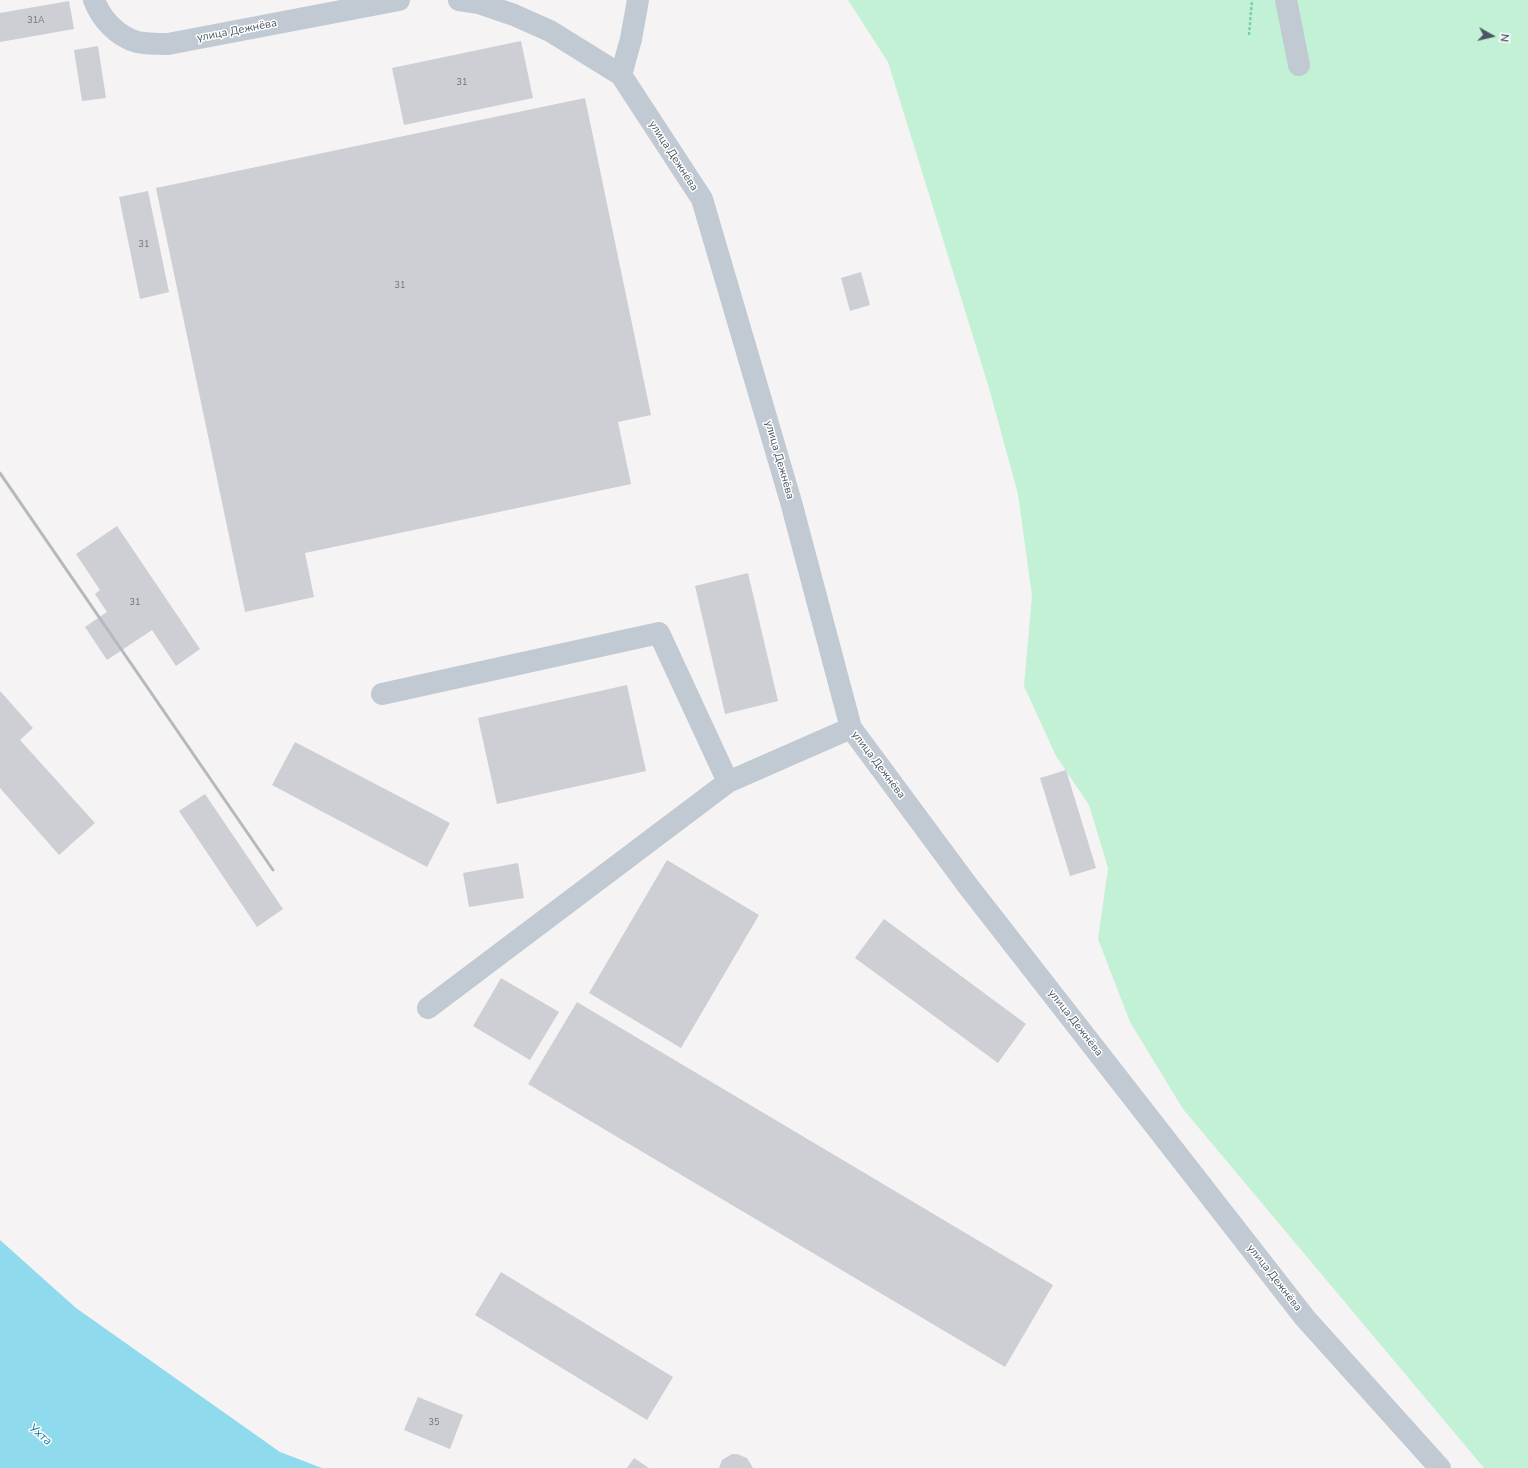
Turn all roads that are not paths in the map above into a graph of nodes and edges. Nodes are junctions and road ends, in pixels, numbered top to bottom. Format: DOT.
graph roads {
  1 [pos="94,0"];
  2 [pos="398,0"];
  3 [pos="459,0"];
  4 [pos="638,0"];
  5 [pos="1286,0"];
  6 [pos="1299,65"];
  7 [pos="621,75"];
  8 [pos="382,694"];
  9 [pos="851,728"];
  10 [pos="728,782"];
  11 [pos="428,1008"];
  12 [pos="1440,1468"];
  1 -- 2 [label="street, улица Дежнёва"];
  3 -- 7 [label="street, улица Дежнёва"];
  4 -- 7 [label="street"];
  5 -- 6 [label="street"];
  7 -- 9 [label="street, улица Дежнёва"];
  8 -- 10 [label="street"];
  9 -- 10 [label="street"];
  9 -- 12 [label="street, улица Дежнёва"];
  10 -- 11 [label="street"];
}
